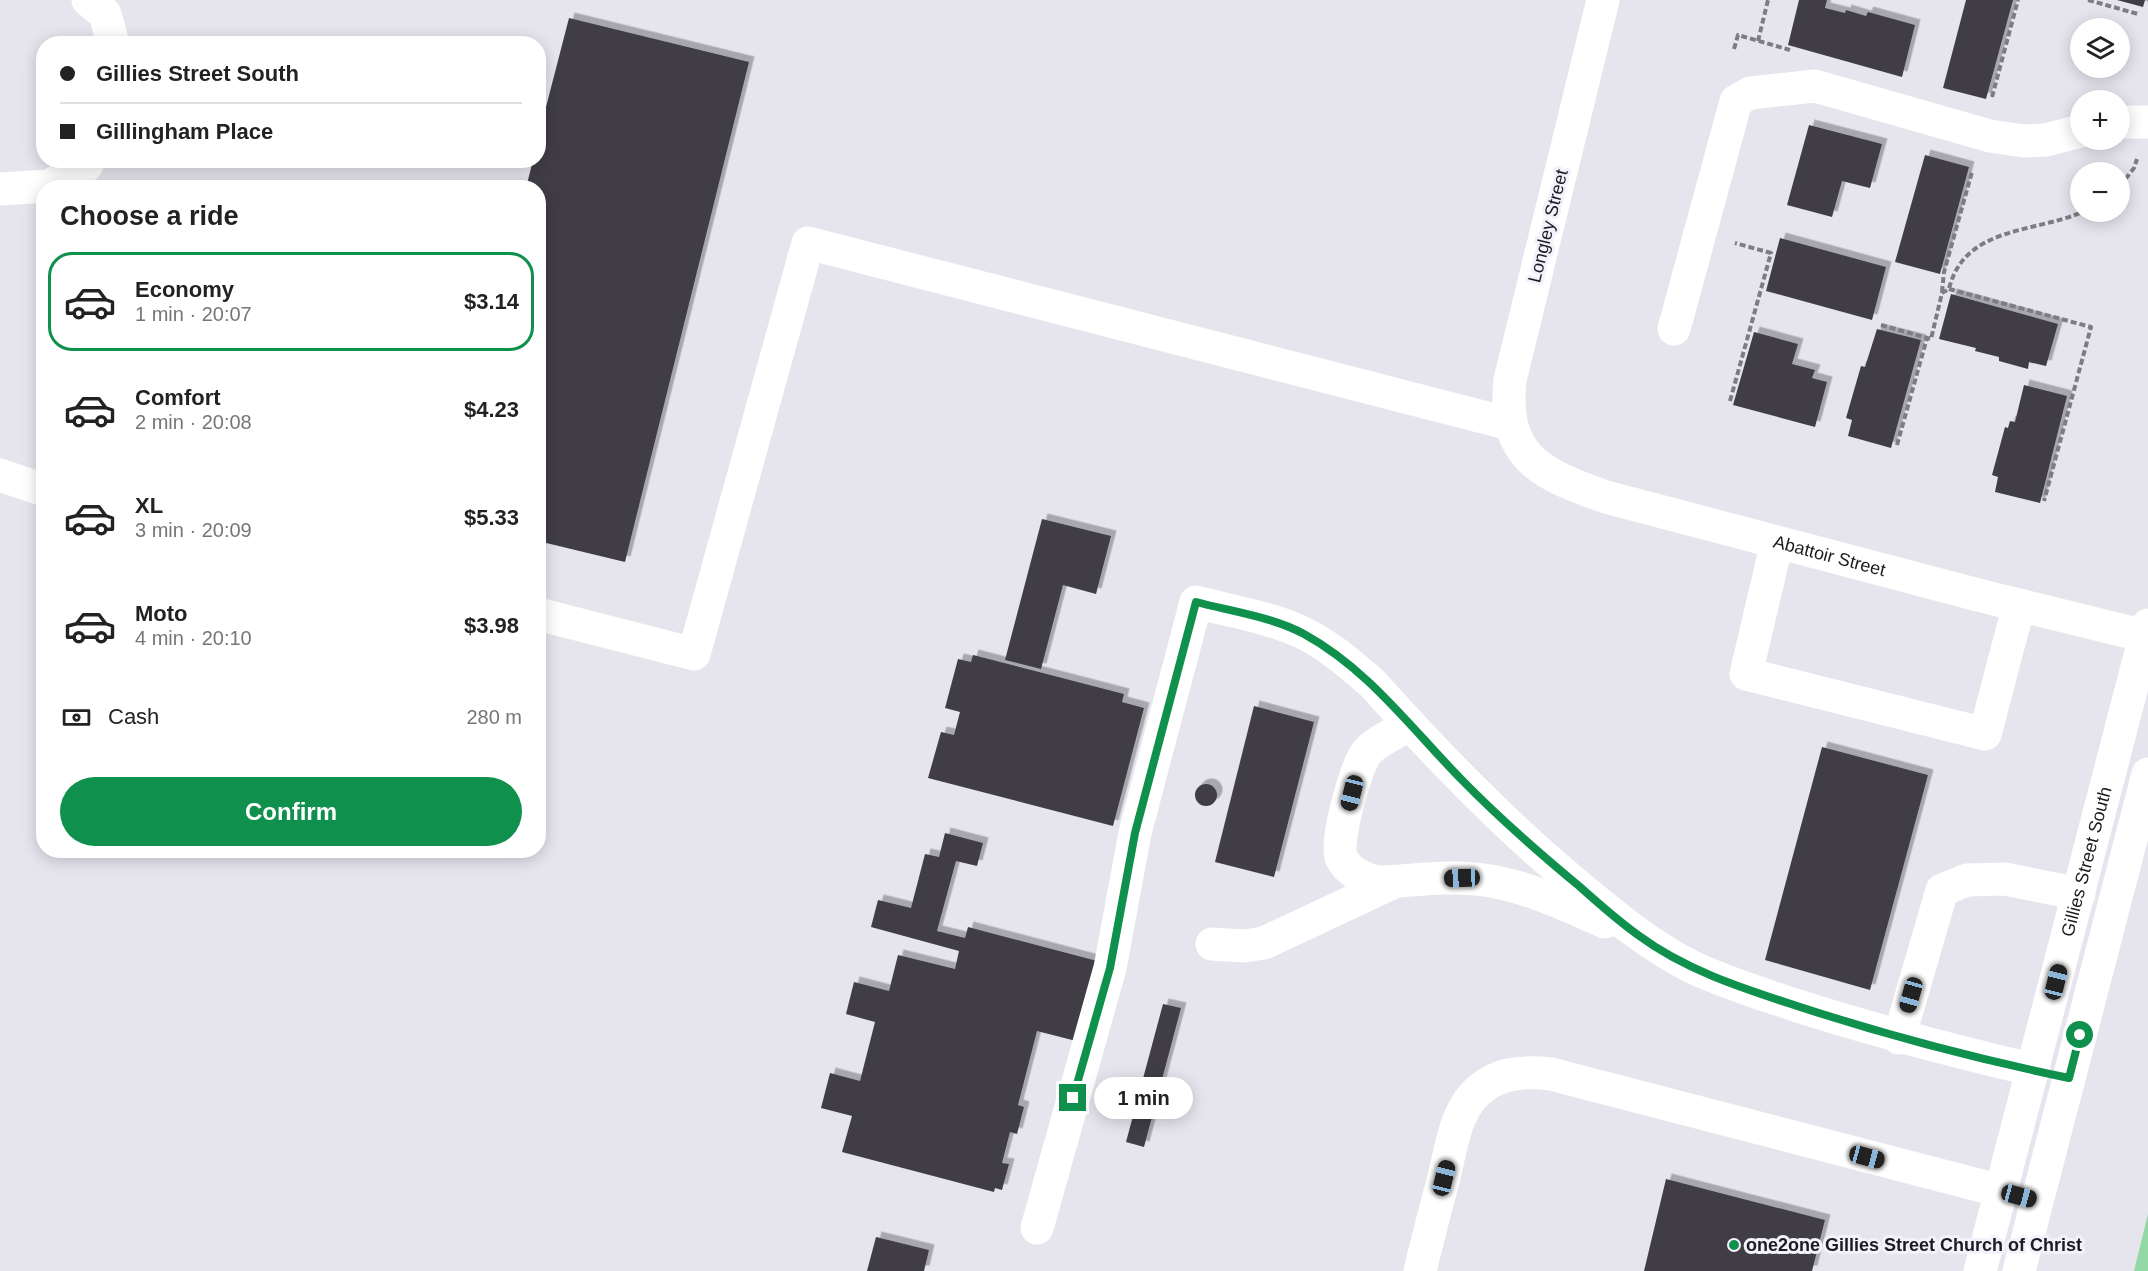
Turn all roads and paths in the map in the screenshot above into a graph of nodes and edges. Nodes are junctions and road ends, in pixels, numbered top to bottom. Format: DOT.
graph roads {
  1 [pos="88,0"];
  2 [pos="1603,0"];
  3 [pos="1768,0"];
  4 [pos="2018,0"];
  5 [pos="2088,0"];
  6 [pos="2138,14"];
  7 [pos="111,36"];
  8 [pos="1758,40"];
  9 [pos="1992,97"];
  10 [pos="2130,122"];
  11 [pos="2148,122"];
  12 [pos="2070,134"];
  13 [pos="82,168"];
  14 [pos="1972,172"];
  15 [pos="59,180"];
  16 [pos="36,187"];
  17 [pos="0,189"];
  18 [pos="2070,216"];
  19 [pos="1700,233"];
  20 [pos="1949,289"];
  21 [pos="1942,293"];
  22 [pos="1881,325"];
  23 [pos="1674,329"];
  24 [pos="1927,338"];
  25 [pos="1730,401"];
  26 [pos="1516,438"];
  27 [pos="1897,445"];
  28 [pos="0,475"];
  29 [pos="36,487"];
  30 [pos="2044,501"];
  31 [pos="1777,542"];
  32 [pos="2019,606"];
  33 [pos="546,616"];
  34 [pos="2147,633"];
  35 [pos="1410,725"];
  36 [pos="2148,774"];
  37 [pos="1394,882"];
  38 [pos="2079,894"];
  39 [pos="1640,937"];
  40 [pos="1212,944"];
  41 [pos="1899,1038"];
  42 [pos="2034,1070"];
  43 [pos="2069,1078"];
  44 [pos="2001,1191"];
  45 [pos="2037,1201"];
  46 [pos="1037,1228"];
  47 [pos="1420,1271"];
  48 [pos="1980,1271"];
  49 [pos="2019,1271"];
  1 -- 7 [label="main road"];
  2 -- 26 [label="main road, Longley Street"];
  3 -- 8 [label="path"];
  4 -- 9 [label="path"];
  5 -- 6 [label="path"];
  10 -- 11 [label="main road"];
  12 -- 19 [label="main road"];
  13 -- 15 [label="main road"];
  14 -- 21 [label="path"];
  16 -- 17 [label="main road"];
  18 -- 20 [label="path"];
  19 -- 23 [label="main road"];
  19 -- 25 [label="path"];
  20 -- 21 [label="path"];
  20 -- 30 [label="path"];
  21 -- 24 [label="path"];
  22 -- 24 [label="path"];
  24 -- 27 [label="path"];
  26 -- 31 [label="main road, Abattoir Street"];
  26 -- 33 [label="main road"];
  28 -- 29 [label="main road"];
  31 -- 32 [label="main road, Abattoir Street"];
  31 -- 32 [label="main road"];
  32 -- 34 [label="main road, Abattoir Street"];
  34 -- 38 [label="main road, Gillies Street South"];
  35 -- 37 [label="main road"];
  35 -- 39 [label="main road"];
  35 -- 46 [label="main road"];
  36 -- 43 [label="main road, Gillies Street South"];
  37 -- 39 [label="main road"];
  37 -- 40 [label="main road"];
  38 -- 41 [label="main road"];
  38 -- 42 [label="main road, Gillies Street South"];
  39 -- 41 [label="main road"];
  41 -- 42 [label="main road"];
  42 -- 43 [label="main road"];
  42 -- 44 [label="main road, Gillies Street South"];
  43 -- 45 [label="main road, Gillies Street South"];
  44 -- 45 [label="main road"];
  44 -- 47 [label="main road"];
  44 -- 48 [label="main road, Gillies Street South"];
  45 -- 49 [label="main road, Gillies Street South"];
}
